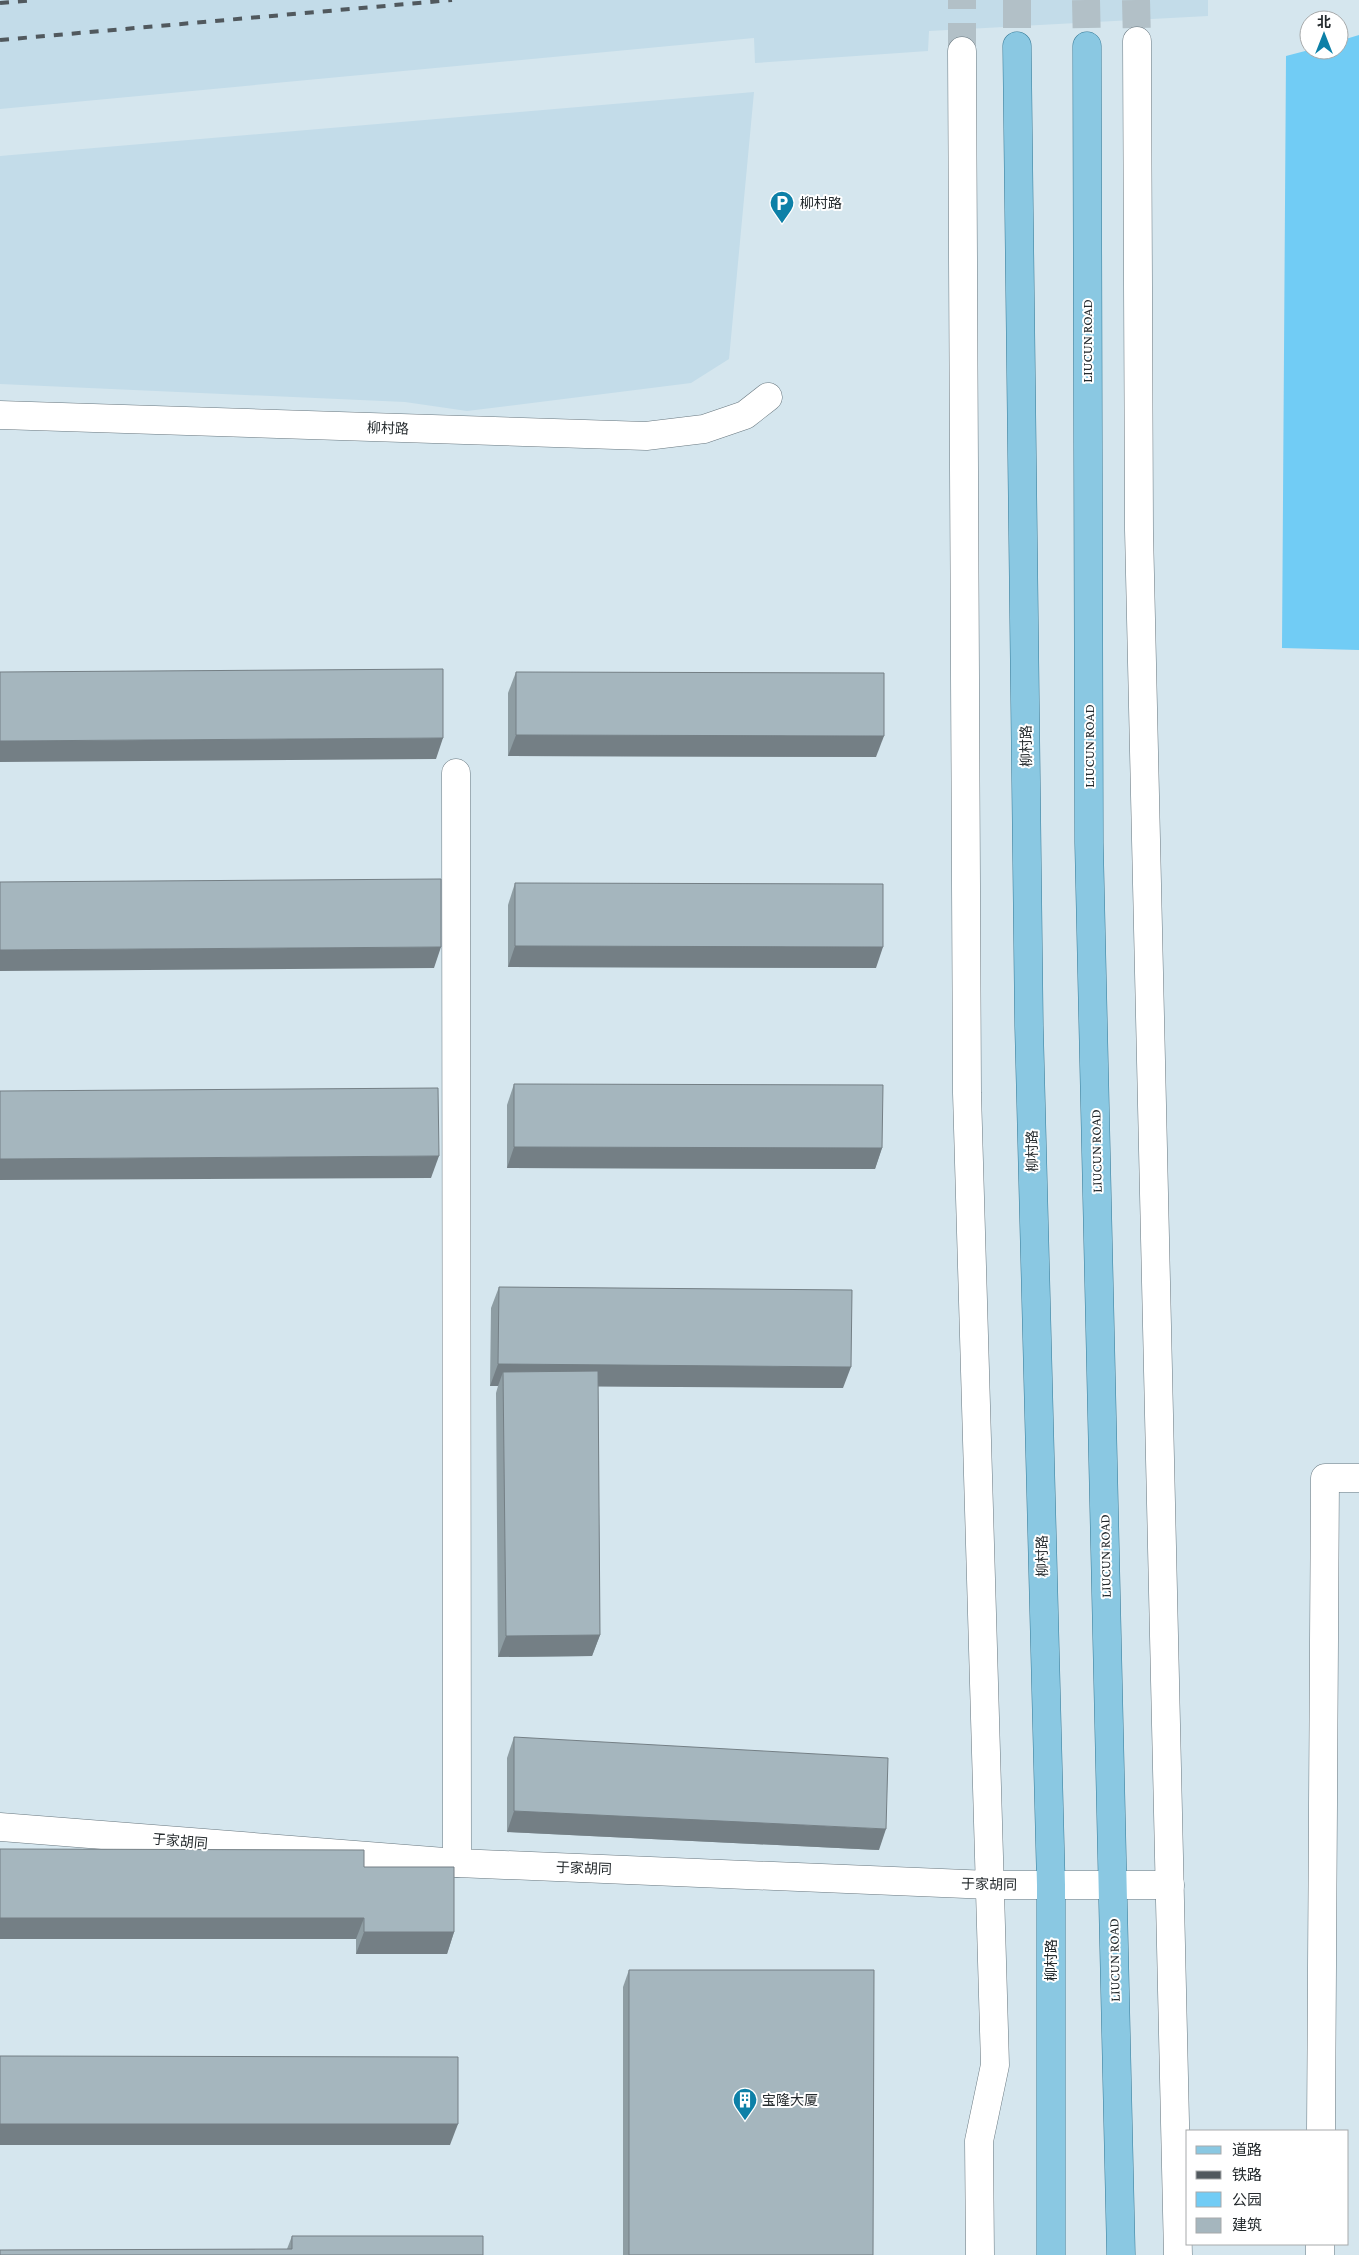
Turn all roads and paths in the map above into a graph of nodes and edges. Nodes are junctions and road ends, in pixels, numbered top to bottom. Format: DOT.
graph roads {
  1 [pos="1136,41"];
  2 [pos="1017,46"];
  3 [pos="1086,46"];
  4 [pos="962,51"];
  5 [pos="768,397"];
  6 [pos="0,414"];
  7 [pos="456,773"];
  8 [pos="1359,1478"];
  9 [pos="0,1827"];
  10 [pos="457,1863"];
  11 [pos="990,1885"];
  12 [pos="1050,1885"];
  13 [pos="1112,1885"];
  14 [pos="1170,1885"];
  15 [pos="1321,2130"];
  16 [pos="980,2255"];
  17 [pos="1050,2255"];
  18 [pos="1121,2255"];
  19 [pos="1178,2255"];
  1 -- 14 [label="street"];
  2 -- 12 [label="main road, 柳村路"];
  3 -- 13 [label="main road, LIUCUN ROAD"];
  4 -- 11 [label="street"];
  5 -- 6 [label="street, 柳村路"];
  7 -- 10 [label="street"];
  8 -- 15 [label="street"];
  9 -- 10 [label="street, 于家胡同"];
  10 -- 11 [label="street, 于家胡同"];
  11 -- 12 [label="street, 于家胡同"];
  11 -- 16 [label="street"];
  12 -- 13 [label="street, 于家胡同"];
  12 -- 17 [label="main road, 柳村路"];
  13 -- 14 [label="street, 于家胡同"];
  13 -- 18 [label="main road, LIUCUN ROAD"];
  14 -- 19 [label="street"];
}
